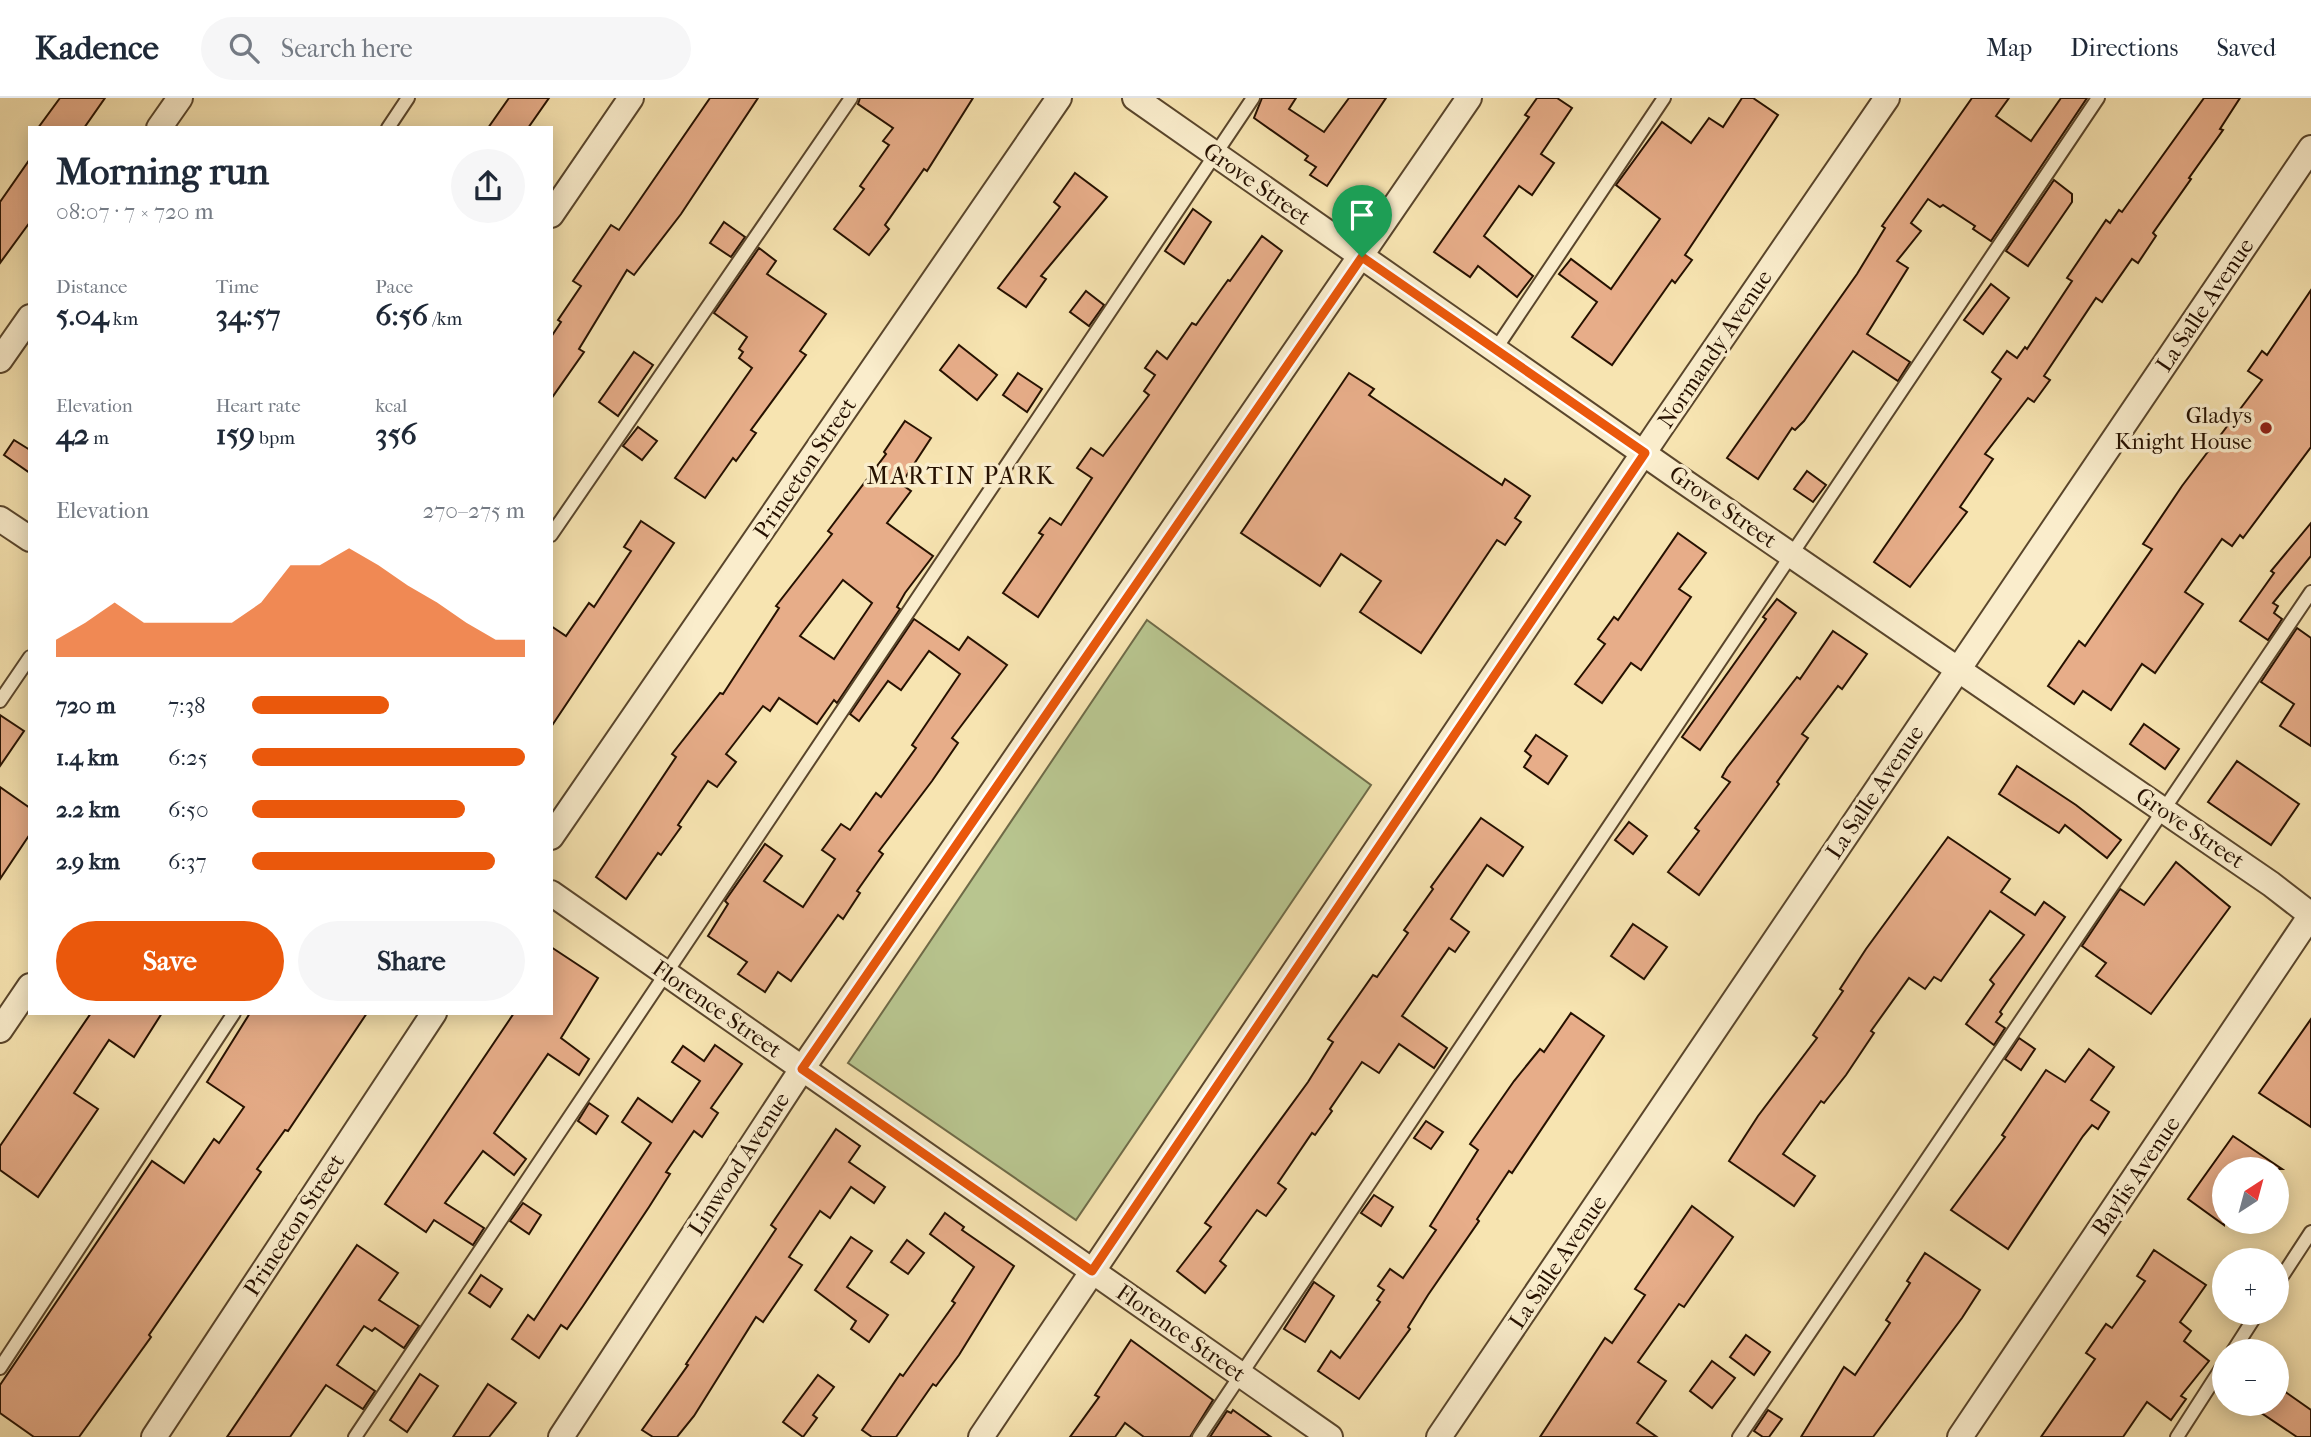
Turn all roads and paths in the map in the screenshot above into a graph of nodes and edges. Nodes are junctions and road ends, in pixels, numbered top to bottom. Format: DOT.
graph roads {
  1 [pos="180,98"];
  2 [pos="408,98"];
  3 [pos="631,98"];
  4 [pos="851,98"];
  5 [pos="1059,98"];
  6 [pos="1135,98"];
  7 [pos="1253,98"];
  8 [pos="1469,98"];
  9 [pos="1664,98"];
  10 [pos="1887,98"];
  11 [pos="2098,98"];
  12 [pos="160,126"];
  13 [pos="389,126"];
  14 [pos="2311,148"];
  15 [pos="1216,155"];
  16 [pos="553,212"];
  17 [pos="1362,257"];
  18 [pos="28,320"];
  19 [pos="1495,350"];
  20 [pos="0,360"];
  21 [pos="1645,453"];
  22 [pos="0,519"];
  23 [pos="553,532"];
  24 [pos="28,538"];
  25 [pos="1791,555"];
  26 [pos="2311,592"];
  27 [pos="28,660"];
  28 [pos="1958,670"];
  29 [pos="0,701"];
  30 [pos="2164,811"];
  31 [pos="553,834"];
  32 [pos="553,894"];
  33 [pos="2311,915"];
  34 [pos="666,975"];
  35 [pos="28,989"];
  36 [pos="233,1015"];
  37 [pos="433,1015"];
  38 [pos="0,1030"];
  39 [pos="802,1069"];
  40 [pos="2311,1232"];
  41 [pos="2289,1266"];
  42 [pos="1092,1271"];
  43 [pos="0,1368"];
  44 [pos="1241,1375"];
  45 [pos="2212,1383"];
  46 [pos="154,1437"];
  47 [pos="355,1437"];
  48 [pos="561,1437"];
  49 [pos="981,1437"];
  50 [pos="1199,1437"];
  51 [pos="1330,1437"];
  52 [pos="1439,1437"];
  53 [pos="1739,1437"];
  54 [pos="1960,1437"];
  55 [pos="2177,1437"];
  1 -- 12 [label="street"];
  2 -- 13 [label="lane"];
  3 -- 16 [label="street"];
  4 -- 23 [label="lane"];
  5 -- 31 [label="street, Princeton Street"];
  6 -- 15 [label="street, Grove Street"];
  7 -- 15 [label="lane"];
  8 -- 17 [label="street, Linwood Avenue"];
  9 -- 19 [label="lane"];
  10 -- 21 [label="street, Normandy Avenue"];
  11 -- 25 [label="lane"];
  14 -- 28 [label="street, La Salle Avenue"];
  15 -- 17 [label="street, Grove Street"];
  15 -- 34 [label="lane"];
  17 -- 19 [label="street, Grove Street"];
  17 -- 39 [label="street, Linwood Avenue"];
  18 -- 20 [label="street"];
  19 -- 21 [label="street, Grove Street"];
  21 -- 25 [label="street, Grove Street"];
  21 -- 42 [label="street, Normandy Avenue"];
  22 -- 24 [label="street"];
  25 -- 28 [label="street, Grove Street"];
  25 -- 44 [label="lane"];
  26 -- 30 [label="lane"];
  27 -- 29 [label="lane"];
  28 -- 30 [label="street, Grove Street"];
  28 -- 52 [label="street, La Salle Avenue"];
  30 -- 33 [label="street, Grove Street"];
  30 -- 53 [label="lane"];
  32 -- 34 [label="street, Florence Street"];
  33 -- 54 [label="street, Baylis Avenue"];
  34 -- 39 [label="street, Florence Street"];
  34 -- 47 [label="lane"];
  35 -- 38 [label="street"];
  36 -- 43 [label="lane"];
  37 -- 46 [label="street, Princeton Street"];
  39 -- 42 [label="street, Florence Street"];
  39 -- 48 [label="street, Linwood Avenue"];
  40 -- 41 [label="lane"];
  42 -- 44 [label="street, Florence Street"];
  42 -- 49 [label="street, Normandy Avenue"];
  44 -- 50 [label="lane"];
  44 -- 51 [label="street, Florence Street"];
  45 -- 55 [label="lane"];
}
